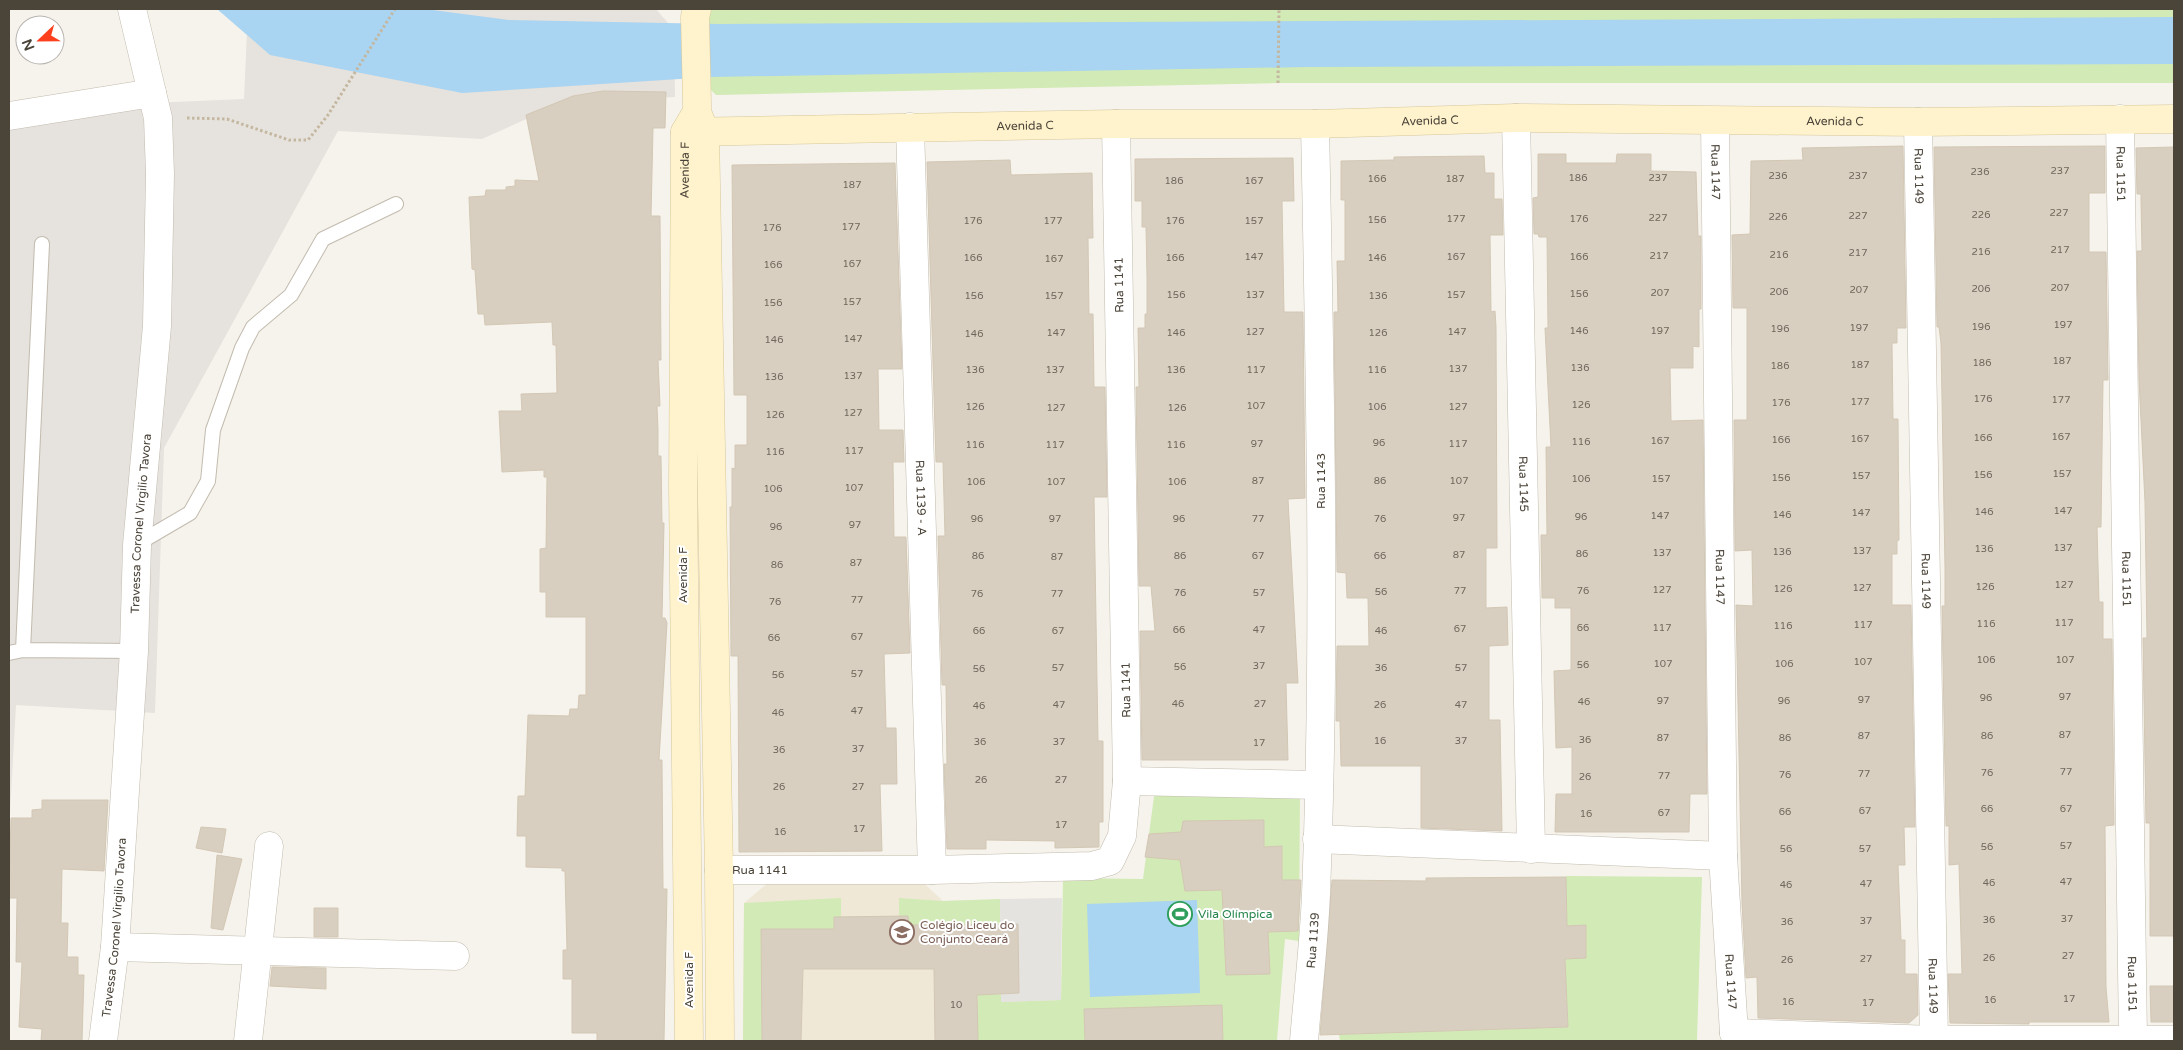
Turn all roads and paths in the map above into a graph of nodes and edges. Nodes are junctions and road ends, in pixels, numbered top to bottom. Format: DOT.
graph roads {
  1 [pos="132,9"];
  2 [pos="394,9"];
  3 [pos="1279,9"];
  4 [pos="696,13"];
  5 [pos="1278,83"];
  6 [pos="155,105"];
  7 [pos="9,116"];
  8 [pos="1516,118"];
  9 [pos="2120,119"];
  10 [pos="2174,119"];
  11 [pos="696,120"];
  12 [pos="1715,121"];
  13 [pos="1918,122"];
  14 [pos="1116,124"];
  15 [pos="1314,124"];
  16 [pos="910,127"];
  17 [pos="396,204"];
  18 [pos="42,244"];
  19 [pos="137,545"];
  20 [pos="24,650"];
  21 [pos="134,651"];
  22 [pos="9,653"];
  23 [pos="684,658"];
  24 [pos="715,658"];
  25 [pos="1127,781"];
  26 [pos="1319,785"];
  27 [pos="1317,839"];
  28 [pos="269,846"];
  29 [pos="1531,850"];
  30 [pos="1723,856"];
  31 [pos="719,870"];
  32 [pos="932,870"];
  33 [pos="115,947"];
  34 [pos="257,951"];
  35 [pos="455,956"];
  36 [pos="1729,1037"];
  37 [pos="1904,1040"];
  38 [pos="1934,1040"];
  39 [pos="2115,1040"];
  40 [pos="2174,1040"];
  41 [pos="104,1041"];
  42 [pos="248,1041"];
  43 [pos="690,1041"];
  44 [pos="720,1041"];
  45 [pos="1304,1041"];
  1 -- 6 [label="street, Travessa Coronel Virgilio Tavora"];
  2 -- 6 [label="path"];
  3 -- 5 [label="path"];
  4 -- 11 [label="street"];
  6 -- 7 [label="street"];
  6 -- 19 [label="street, Travessa Coronel Virgilio Tavora"];
  8 -- 12 [label="street, Avenida C"];
  8 -- 15 [label="street, Avenida C"];
  8 -- 29 [label="street, Rua 1145"];
  9 -- 10 [label="street, Avenida C"];
  9 -- 13 [label="street, Avenida C"];
  9 -- 39 [label="street, Rua 1151"];
  11 -- 16 [label="street, Avenida C"];
  11 -- 23 [label="street, Avenida F"];
  11 -- 24 [label="street, Avenida F"];
  12 -- 13 [label="street, Avenida C"];
  12 -- 30 [label="street, Rua 1147"];
  13 -- 38 [label="street, Rua 1149"];
  14 -- 15 [label="street, Avenida C"];
  14 -- 16 [label="street, Avenida C"];
  14 -- 25 [label="street, Rua 1141"];
  15 -- 26 [label="street, Rua 1143"];
  16 -- 32 [label="street, Rua 1139 - A"];
  17 -- 19 [label="lane"];
  18 -- 20 [label="lane"];
  19 -- 21 [label="street, Travessa Coronel Virgilio Tavora"];
  20 -- 21 [label="lane"];
  20 -- 22 [label="lane"];
  21 -- 33 [label="street, Travessa Coronel Virgilio Tavora"];
  23 -- 24 [label="street"];
  23 -- 43 [label="street, Avenida F"];
  24 -- 31 [label="street, Avenida F"];
  25 -- 26 [label="street"];
  25 -- 32 [label="street, Rua 1141"];
  26 -- 27 [label="street, Rua 1143"];
  27 -- 29 [label="street"];
  27 -- 45 [label="street, Rua 1139"];
  28 -- 34 [label="street"];
  29 -- 30 [label="street"];
  30 -- 36 [label="street, Rua 1147"];
  31 -- 32 [label="street, Rua 1141"];
  31 -- 44 [label="street, Avenida F"];
  33 -- 34 [label="street"];
  33 -- 41 [label="street, Travessa Coronel Virgilio Tavora"];
  34 -- 35 [label="street"];
  34 -- 42 [label="street"];
  36 -- 37 [label="street"];
  37 -- 38 [label="street"];
  38 -- 39 [label="street"];
  39 -- 40 [label="street"];
}
